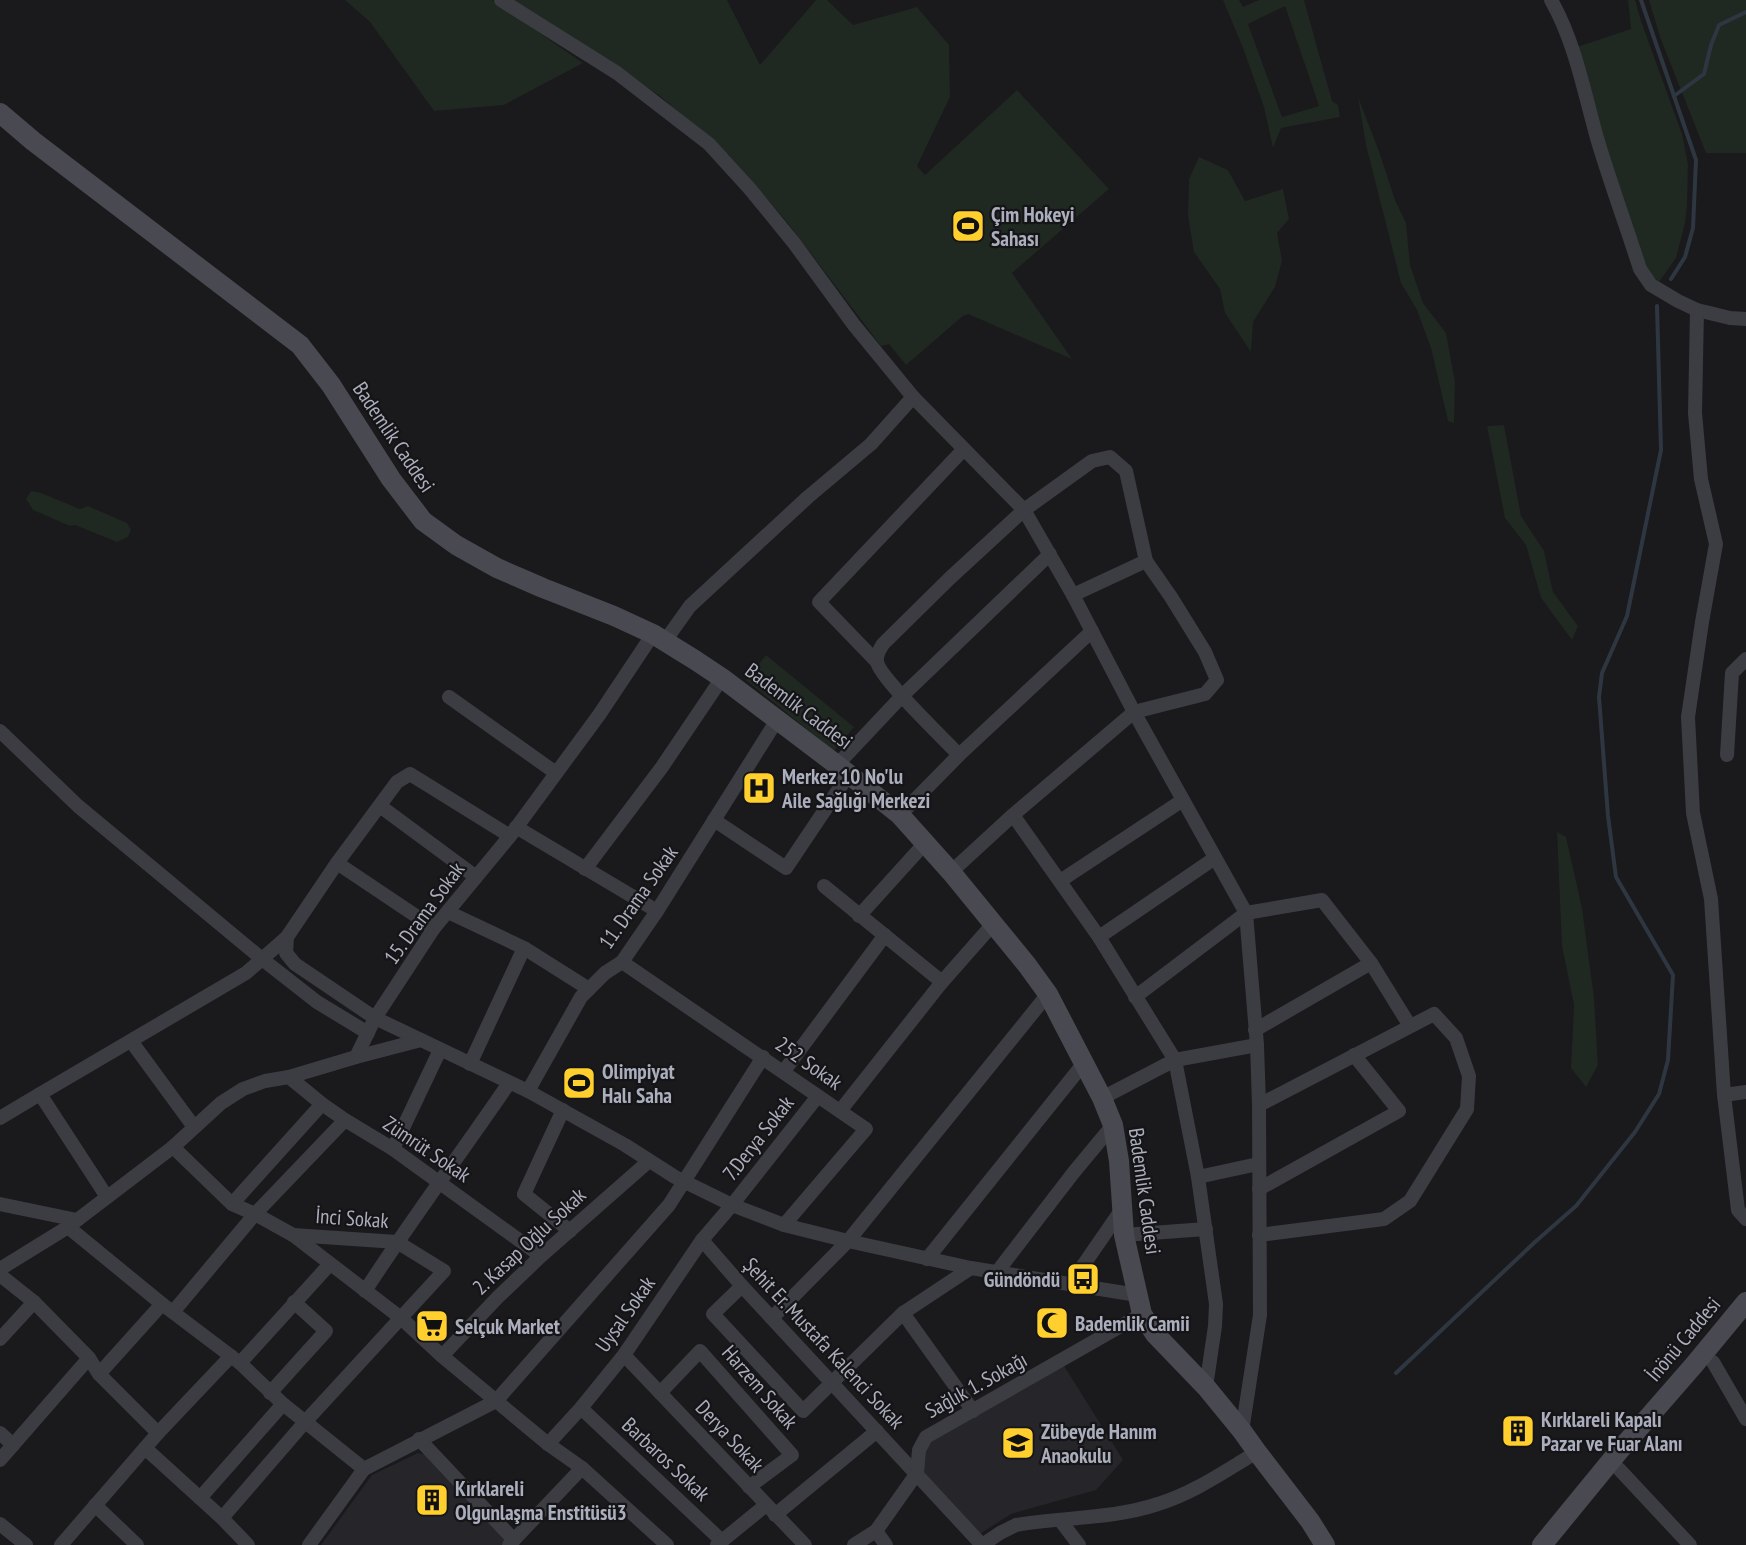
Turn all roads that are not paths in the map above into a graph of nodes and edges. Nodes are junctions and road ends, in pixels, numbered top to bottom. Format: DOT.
graph roads {
  1 [pos="501,0"];
  2 [pos="1551,0"];
  3 [pos="0,113"];
  4 [pos="1697,310"];
  5 [pos="1746,319"];
  6 [pos="913,398"];
  7 [pos="964,449"];
  8 [pos="1024,510"];
  9 [pos="1050,554"];
  10 [pos="1146,561"];
  11 [pos="1073,595"];
  12 [pos="1092,631"];
  13 [pos="659,638"];
  14 [pos="1746,659"];
  15 [pos="877,662"];
  16 [pos="722,678"];
  17 [pos="902,696"];
  18 [pos="449,697"];
  19 [pos="1134,712"];
  20 [pos="777,720"];
  21 [pos="0,731"];
  22 [pos="1727,754"];
  23 [pos="959,755"];
  24 [pos="843,769"];
  25 [pos="556,773"];
  26 [pos="1182,800"];
  27 [pos="380,806"];
  28 [pos="900,815"];
  29 [pos="1012,815"];
  30 [pos="714,820"];
  31 [pos="513,831"];
  32 [pos="926,842"];
  33 [pos="1215,858"];
  34 [pos="337,863"];
  35 [pos="585,869"];
  36 [pos="951,872"];
  37 [pos="476,877"];
  38 [pos="1060,881"];
  39 [pos="824,886"];
  40 [pos="657,911"];
  41 [pos="448,912"];
  42 [pos="1246,913"];
  43 [pos="859,916"];
  44 [pos="994,923"];
  45 [pos="434,928"];
  46 [pos="885,935"];
  47 [pos="287,937"];
  48 [pos="1099,937"];
  49 [pos="524,948"];
  50 [pos="262,959"];
  51 [pos="622,962"];
  52 [pos="1371,963"];
  53 [pos="942,981"];
  54 [pos="589,989"];
  55 [pos="1048,994"];
  56 [pos="1135,997"];
  57 [pos="375,1018"];
  58 [pos="1410,1026"];
  59 [pos="1255,1030"];
  60 [pos="368,1033"];
  61 [pos="421,1040"];
  62 [pos="131,1041"];
  63 [pos="1257,1045"];
  64 [pos="440,1050"];
  65 [pos="1354,1055"];
  66 [pos="356,1057"];
  67 [pos="763,1058"];
  68 [pos="1175,1060"];
  69 [pos="1084,1063"];
  70 [pos="470,1064"];
  71 [pos="784,1071"];
  72 [pos="289,1077"];
  73 [pos="509,1083"];
  74 [pos="528,1091"];
  75 [pos="1746,1092"];
  76 [pos="40,1094"];
  77 [pos="1724,1095"];
  78 [pos="818,1096"];
  79 [pos="1102,1098"];
  80 [pos="322,1104"];
  81 [pos="1259,1105"];
  82 [pos="563,1110"];
  83 [pos="840,1111"];
  84 [pos="0,1118"];
  85 [pos="345,1120"];
  86 [pos="1113,1125"];
  87 [pos="194,1127"];
  88 [pos="173,1147"];
  89 [pos="393,1149"];
  90 [pos="649,1161"];
  91 [pos="1258,1164"];
  92 [pos="1198,1177"];
  93 [pos="441,1182"];
  94 [pos="684,1182"];
  95 [pos="1260,1189"];
  96 [pos="107,1197"];
  97 [pos="0,1204"];
  98 [pos="232,1204"];
  99 [pos="732,1206"];
  100 [pos="1122,1209"];
  101 [pos="255,1214"];
  102 [pos="1746,1219"];
  103 [pos="72,1224"];
  104 [pos="784,1225"];
  105 [pos="1206,1229"];
  106 [pos="570,1231"];
  107 [pos="293,1235"];
  108 [pos="1124,1235"];
  109 [pos="1259,1235"];
  110 [pos="702,1240"];
  111 [pos="848,1241"];
  112 [pos="397,1242"];
  113 [pos="541,1256"];
  114 [pos="927,1258"];
  115 [pos="330,1264"];
  116 [pos="971,1268"];
  117 [pos="0,1269"];
  118 [pos="997,1272"];
  119 [pos="0,1275"];
  120 [pos="1071,1283"];
  121 [pos="742,1287"];
  122 [pos="365,1291"];
  123 [pos="34,1302"];
  124 [pos="294,1302"];
  125 [pos="1746,1302"];
  126 [pos="1139,1305"];
  127 [pos="168,1308"];
  128 [pos="903,1313"];
  129 [pos="401,1318"];
  130 [pos="772,1318"];
  131 [pos="1746,1321"];
  132 [pos="0,1338"];
  133 [pos="624,1355"];
  134 [pos="442,1356"];
  135 [pos="89,1358"];
  136 [pos="235,1360"];
  137 [pos="1713,1362"];
  138 [pos="99,1374"];
  139 [pos="832,1383"];
  140 [pos="1206,1387"];
  141 [pos="270,1393"];
  142 [pos="660,1393"];
  143 [pos="496,1401"];
  144 [pos="283,1404"];
  145 [pos="581,1408"];
  146 [pos="973,1412"];
  147 [pos="1746,1419"];
  148 [pos="305,1422"];
  149 [pos="877,1431"];
  150 [pos="1242,1431"];
  151 [pos="158,1432"];
  152 [pos="0,1433"];
  153 [pos="419,1439"];
  154 [pos="548,1444"];
  155 [pos="13,1445"];
  156 [pos="145,1448"];
  157 [pos="1257,1452"];
  158 [pos="0,1460"];
  159 [pos="582,1468"];
  160 [pos="364,1469"];
  161 [pos="1619,1469"];
  162 [pos="917,1473"];
  163 [pos="750,1487"];
  164 [pos="200,1497"];
  165 [pos="94,1505"];
  166 [pos="771,1510"];
  167 [pos="222,1518"];
  168 [pos="1060,1520"];
  169 [pos="0,1524"];
  170 [pos="876,1531"];
  171 [pos="241,1542"];
  172 [pos="512,1542"];
  173 [pos="720,1543"];
  174 [pos="26,1545"];
  175 [pos="61,1545"];
  176 [pos="137,1545"];
  177 [pos="309,1545"];
  178 [pos="667,1545"];
  179 [pos="805,1545"];
  180 [pos="854,1545"];
  181 [pos="886,1545"];
  182 [pos="982,1545"];
  183 [pos="1079,1545"];
  184 [pos="1325,1545"];
  185 [pos="1542,1545"];
  186 [pos="1557,1545"];
  187 [pos="1688,1545"];
  1 -- 6 [label="street"];
  2 -- 4 [label="street"];
  3 -- 13 [label="street, Bademlik Caddesi"];
  4 -- 5 [label="street"];
  4 -- 77 [label="street"];
  6 -- 7 [label="street"];
  6 -- 13 [label="street, 15. Drama Sokak"];
  7 -- 8 [label="street"];
  7 -- 15 [label="street"];
  8 -- 9 [label="street"];
  8 -- 10 [label="street"];
  8 -- 15 [label="street"];
  9 -- 11 [label="street"];
  9 -- 17 [label="street"];
  10 -- 11 [label="street"];
  10 -- 19 [label="street"];
  11 -- 12 [label="street"];
  12 -- 19 [label="street"];
  12 -- 23 [label="street"];
  13 -- 16 [label="street, Bademlik Caddesi"];
  13 -- 25 [label="street, 15. Drama Sokak"];
  14 -- 22 [label="street"];
  15 -- 17 [label="street"];
  16 -- 20 [label="street, Bademlik Caddesi"];
  16 -- 35 [label="street"];
  17 -- 23 [label="street"];
  17 -- 24 [label="street"];
  18 -- 25 [label="street"];
  19 -- 26 [label="street"];
  19 -- 29 [label="street"];
  20 -- 24 [label="street, Bademlik Caddesi"];
  20 -- 30 [label="street, 11. Drama Sokak"];
  21 -- 50 [label="street"];
  23 -- 28 [label="street"];
  24 -- 28 [label="street, Bademlik Caddesi"];
  24 -- 30 [label="street"];
  25 -- 31 [label="street, 15. Drama Sokak"];
  26 -- 33 [label="street"];
  26 -- 38 [label="street"];
  27 -- 31 [label="street"];
  27 -- 34 [label="street"];
  27 -- 37 [label="street"];
  28 -- 32 [label="street, Bademlik Caddesi"];
  29 -- 36 [label="street"];
  29 -- 38 [label="street"];
  30 -- 40 [label="street, 11. Drama Sokak"];
  31 -- 35 [label="street"];
  31 -- 37 [label="street, 15. Drama Sokak"];
  32 -- 36 [label="street, Bademlik Caddesi"];
  32 -- 43 [label="street"];
  33 -- 42 [label="street"];
  33 -- 48 [label="street"];
  34 -- 45 [label="street"];
  34 -- 47 [label="street"];
  35 -- 40 [label="street"];
  36 -- 44 [label="street, Bademlik Caddesi"];
  37 -- 41 [label="street, 15. Drama Sokak"];
  38 -- 48 [label="street"];
  39 -- 43 [label="street"];
  40 -- 51 [label="street, 11. Drama Sokak"];
  41 -- 45 [label="street, 15. Drama Sokak"];
  41 -- 49 [label="street"];
  42 -- 52 [label="street"];
  42 -- 56 [label="street"];
  42 -- 59 [label="street"];
  43 -- 46 [label="street"];
  44 -- 53 [label="street"];
  44 -- 55 [label="street, Bademlik Caddesi"];
  45 -- 57 [label="street, 15. Drama Sokak"];
  46 -- 53 [label="street"];
  46 -- 71 [label="street"];
  47 -- 50 [label="street"];
  47 -- 57 [label="street"];
  48 -- 56 [label="street"];
  49 -- 54 [label="street"];
  49 -- 70 [label="street"];
  50 -- 60 [label="street"];
  50 -- 62 [label="street"];
  51 -- 54 [label="street, 11. Drama Sokak"];
  51 -- 67 [label="street, 252 Sokak"];
  52 -- 58 [label="street"];
  52 -- 59 [label="street"];
  53 -- 83 [label="street"];
  54 -- 74 [label="street, 11. Drama Sokak"];
  55 -- 69 [label="street, Bademlik Caddesi"];
  55 -- 111 [label="street"];
  56 -- 68 [label="street"];
  57 -- 60 [label="street, 15. Drama Sokak"];
  57 -- 61 [label="street"];
  58 -- 65 [label="street"];
  58 -- 109 [label="street"];
  59 -- 63 [label="street"];
  60 -- 66 [label="street, 15. Drama Sokak"];
  61 -- 64 [label="street"];
  61 -- 66 [label="street"];
  62 -- 76 [label="street"];
  62 -- 87 [label="street"];
  63 -- 68 [label="street"];
  63 -- 81 [label="street"];
  64 -- 70 [label="street"];
  64 -- 89 [label="street"];
  65 -- 81 [label="street"];
  65 -- 95 [label="street"];
  66 -- 72 [label="street"];
  67 -- 71 [label="street, 252 Sokak"];
  67 -- 94 [label="street"];
  68 -- 79 [label="street"];
  68 -- 92 [label="street"];
  69 -- 79 [label="street, Bademlik Caddesi"];
  69 -- 114 [label="street"];
  70 -- 73 [label="street"];
  71 -- 78 [label="street, 252 Sokak"];
  72 -- 80 [label="street, Zümrüt Sokak"];
  72 -- 87 [label="street"];
  73 -- 74 [label="street"];
  73 -- 93 [label="street"];
  74 -- 82 [label="street"];
  75 -- 77 [label="street"];
  76 -- 84 [label="street"];
  76 -- 96 [label="street"];
  77 -- 102 [label="street"];
  78 -- 83 [label="street, 252 Sokak"];
  78 -- 99 [label="street, 7.Derya Sokak"];
  79 -- 86 [label="street, Bademlik Caddesi"];
  80 -- 85 [label="street, Zümrüt Sokak"];
  80 -- 98 [label="street"];
  81 -- 91 [label="street"];
  82 -- 90 [label="street"];
  82 -- 106 [label="street"];
  83 -- 104 [label="street, 252 Sokak"];
  85 -- 89 [label="street, Zümrüt Sokak"];
  85 -- 101 [label="street"];
  86 -- 100 [label="street, Bademlik Caddesi"];
  86 -- 118 [label="street"];
  87 -- 88 [label="street"];
  88 -- 96 [label="street"];
  88 -- 98 [label="street"];
  89 -- 93 [label="street, Zümrüt Sokak"];
  90 -- 94 [label="street"];
  90 -- 106 [label="street, 2. Kasap Oğlu Sokak"];
  91 -- 92 [label="street"];
  91 -- 95 [label="street"];
  92 -- 105 [label="street"];
  93 -- 112 [label="street"];
  93 -- 113 [label="street, Zümrüt Sokak"];
  94 -- 99 [label="street"];
  94 -- 143 [label="street"];
  95 -- 109 [label="street"];
  96 -- 103 [label="street"];
  97 -- 103 [label="street"];
  98 -- 101 [label="street"];
  99 -- 104 [label="street"];
  99 -- 110 [label="street, Uysal Sokak"];
  100 -- 108 [label="street, Bademlik Caddesi"];
  100 -- 120 [label="street"];
  101 -- 107 [label="street"];
  101 -- 127 [label="street"];
  103 -- 117 [label="street"];
  103 -- 127 [label="street"];
  104 -- 111 [label="street"];
  105 -- 108 [label="street"];
  105 -- 140 [label="street"];
  106 -- 113 [label="street, 2. Kasap Oğlu Sokak"];
  107 -- 112 [label="street, İnci Sokak"];
  107 -- 115 [label="street"];
  108 -- 126 [label="street, Bademlik Caddesi"];
  109 -- 150 [label="street"];
  110 -- 121 [label="street, Şehit Er. Mustafa Kalenci Sokak"];
  110 -- 133 [label="street, Uysal Sokak"];
  111 -- 114 [label="street"];
  111 -- 130 [label="street"];
  112 -- 122 [label="street"];
  112 -- 129 [label="street, İnci Sokak"];
  113 -- 134 [label="street, 2. Kasap Oğlu Sokak"];
  114 -- 116 [label="street"];
  115 -- 122 [label="street"];
  115 -- 124 [label="street"];
  116 -- 118 [label="street"];
  116 -- 128 [label="street"];
  118 -- 120 [label="street"];
  119 -- 123 [label="street"];
  120 -- 126 [label="street"];
  121 -- 130 [label="street, Şehit Er. Mustafa Kalenci Sokak"];
  121 -- 139 [label="street"];
  122 -- 129 [label="street"];
  123 -- 132 [label="street"];
  123 -- 135 [label="street"];
  124 -- 136 [label="street"];
  124 -- 141 [label="street"];
  125 -- 185 [label="street, İnönü Caddesi"];
  126 -- 140 [label="street, Bademlik Caddesi"];
  126 -- 146 [label="street, Sağlık 1. Sokağı"];
  127 -- 136 [label="street"];
  127 -- 138 [label="street"];
  128 -- 139 [label="street"];
  128 -- 146 [label="street"];
  129 -- 134 [label="street"];
  129 -- 148 [label="street"];
  130 -- 139 [label="street, Şehit Er. Mustafa Kalenci Sokak"];
  131 -- 137 [label="street, İnönü Caddesi"];
  133 -- 142 [label="street, Derya Sokak"];
  133 -- 145 [label="street, Uysal Sokak"];
  134 -- 143 [label="street"];
  135 -- 138 [label="street"];
  135 -- 155 [label="street"];
  136 -- 141 [label="street"];
  136 -- 151 [label="street"];
  137 -- 147 [label="street"];
  137 -- 161 [label="street, İnönü Caddesi"];
  138 -- 151 [label="street"];
  139 -- 149 [label="street, Şehit Er. Mustafa Kalenci Sokak"];
  140 -- 150 [label="street, Bademlik Caddesi"];
  141 -- 144 [label="street"];
  142 -- 163 [label="street, Derya Sokak"];
  142 -- 163 [label="street, Harzem Sokak"];
  143 -- 153 [label="street"];
  143 -- 154 [label="street"];
  144 -- 148 [label="street"];
  144 -- 164 [label="street"];
  145 -- 154 [label="street, Uysal Sokak"];
  145 -- 173 [label="street, Barbaros Sokak"];
  146 -- 162 [label="street, Sağlık 1. Sokağı"];
  148 -- 160 [label="street"];
  148 -- 167 [label="street"];
  149 -- 162 [label="street, Şehit Er. Mustafa Kalenci Sokak"];
  149 -- 166 [label="street"];
  150 -- 157 [label="street, Bademlik Caddesi"];
  151 -- 156 [label="street"];
  152 -- 155 [label="street"];
  153 -- 160 [label="street"];
  153 -- 172 [label="street"];
  154 -- 159 [label="street"];
  155 -- 158 [label="street"];
  156 -- 164 [label="street"];
  156 -- 165 [label="street"];
  157 -- 168 [label="street"];
  157 -- 184 [label="street, Bademlik Caddesi"];
  159 -- 172 [label="street"];
  159 -- 178 [label="street"];
  160 -- 177 [label="street"];
  161 -- 186 [label="street, İnönü Caddesi"];
  161 -- 187 [label="street"];
  162 -- 170 [label="street"];
  162 -- 182 [label="street, Şehit Er. Mustafa Kalenci Sokak"];
  163 -- 166 [label="street, Derya Sokak"];
  164 -- 167 [label="street"];
  165 -- 175 [label="street"];
  165 -- 176 [label="street"];
  166 -- 173 [label="street"];
  166 -- 179 [label="street, Derya Sokak"];
  167 -- 171 [label="street"];
  168 -- 182 [label="street"];
  168 -- 183 [label="street"];
  169 -- 174 [label="street"];
  170 -- 180 [label="street"];
  170 -- 181 [label="street"];
}
